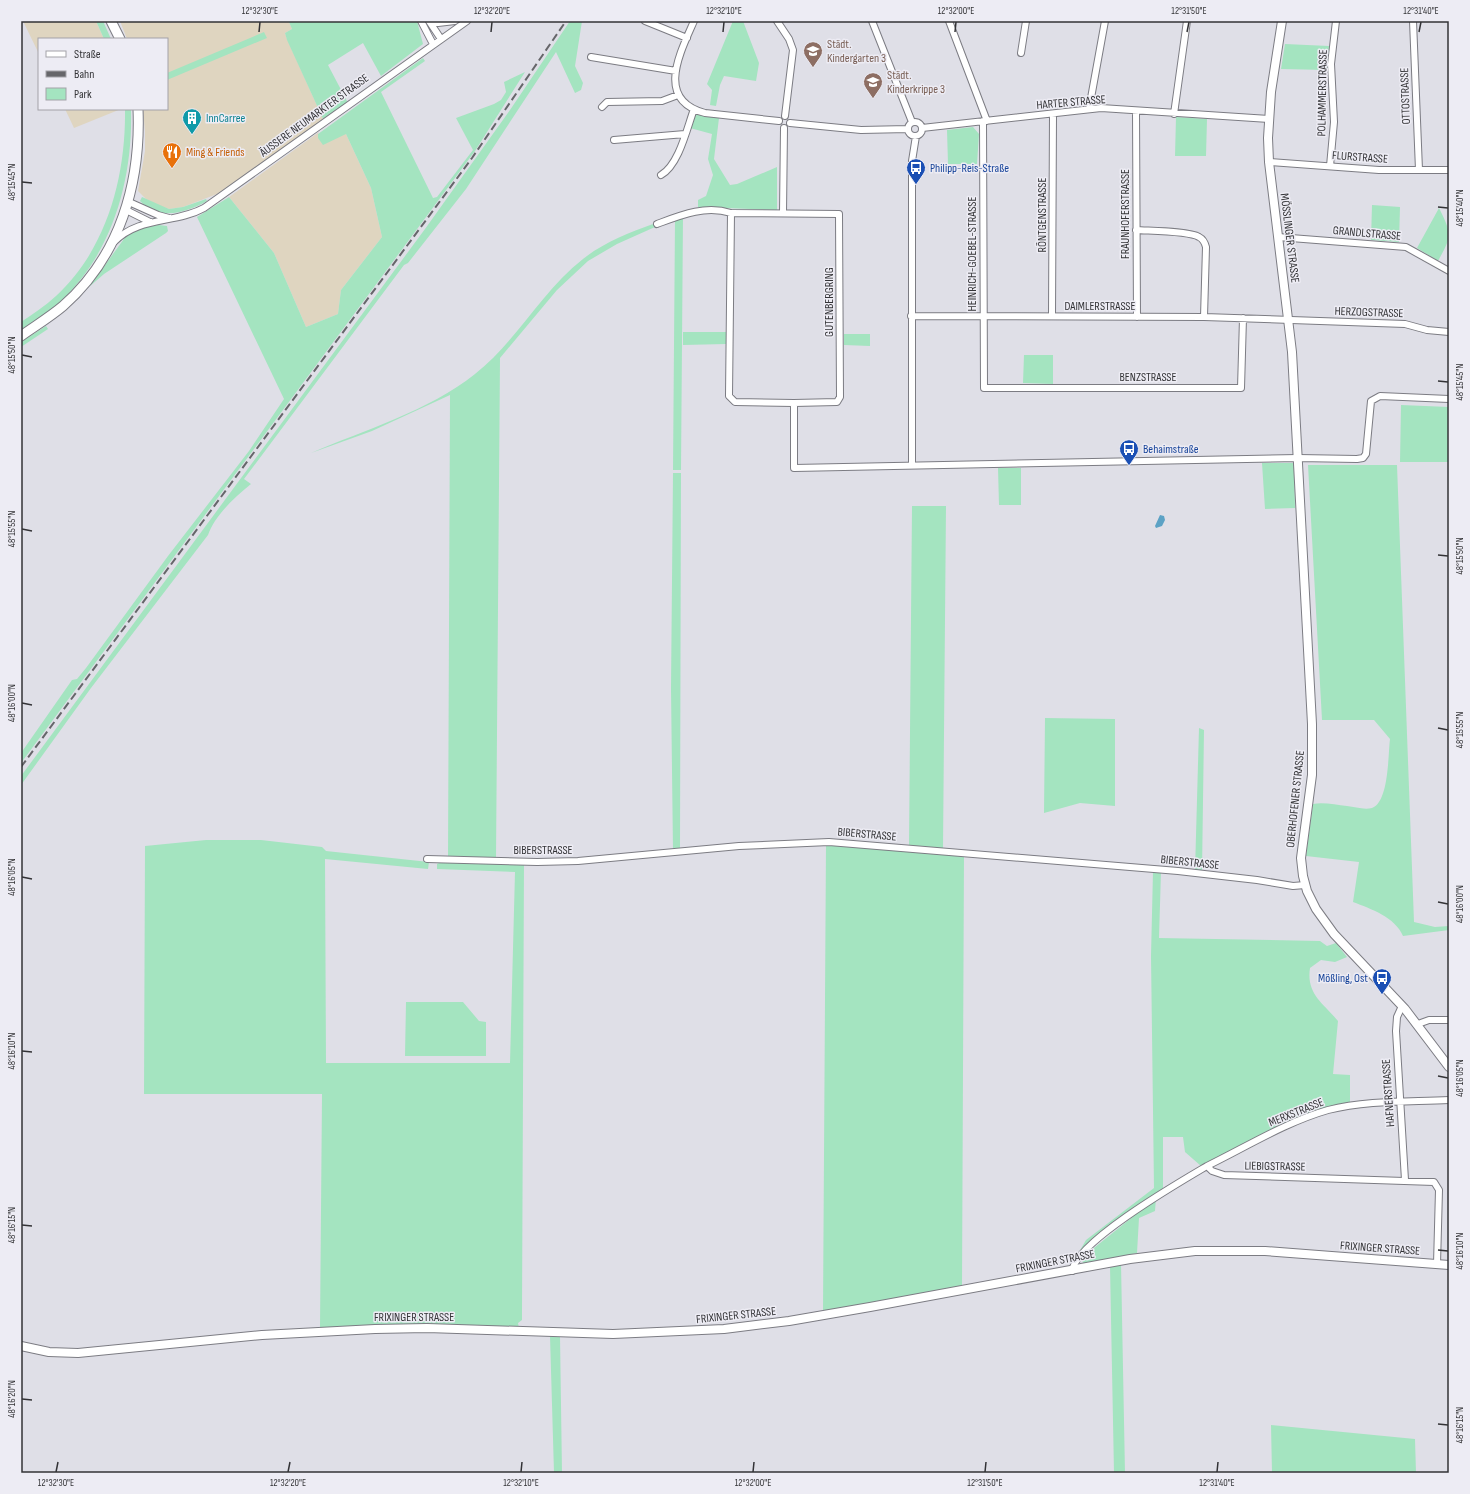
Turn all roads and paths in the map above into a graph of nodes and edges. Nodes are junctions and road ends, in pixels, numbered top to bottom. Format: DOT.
graph roads {
  1 [pos="112,21"];
  2 [pos="421,21"];
  3 [pos="430,21"];
  4 [pos="455,21"];
  5 [pos="467,21"];
  6 [pos="644,21"];
  7 [pos="694,21"];
  8 [pos="777,21"];
  9 [pos="872,21"];
  10 [pos="950,21"];
  11 [pos="1026,21"];
  12 [pos="1105,21"];
  13 [pos="1187,21"];
  14 [pos="1282,21"];
  15 [pos="1336,21"];
  16 [pos="1413,21"];
  17 [pos="120,38"];
  18 [pos="687,38"];
  19 [pos="441,39"];
  20 [pos="433,44"];
  21 [pos="1021,53"];
  22 [pos="591,56"];
  23 [pos="676,70"];
  24 [pos="678,95"];
  25 [pos="602,107"];
  26 [pos="694,109"];
  27 [pos="1089,109"];
  28 [pos="138,110"];
  29 [pos="1136,111"];
  30 [pos="1053,114"];
  31 [pos="1174,114"];
  32 [pos="785,116"];
  33 [pos="1269,119"];
  34 [pos="779,121"];
  35 [pos="985,121"];
  36 [pos="912,122"];
  37 [pos="790,123"];
  38 [pos="784,128"];
  39 [pos="922,128"];
  40 [pos="908,129"];
  41 [pos="685,134"];
  42 [pos="916,136"];
  43 [pos="614,140"];
  44 [pos="1269,162"];
  45 [pos="1330,166"];
  46 [pos="1419,170"];
  47 [pos="1449,170"];
  48 [pos="662,175"];
  49 [pos="128,206"];
  50 [pos="783,213"];
  51 [pos="731,214"];
  52 [pos="171,218"];
  53 [pos="152,222"];
  54 [pos="657,224"];
  55 [pos="1136,230"];
  56 [pos="1278,237"];
  57 [pos="112,244"];
  58 [pos="1449,271"];
  59 [pos="911,316"];
  60 [pos="1052,316"];
  61 [pos="983,317"];
  62 [pos="1137,317"];
  63 [pos="1204,317"];
  64 [pos="1243,318"];
  65 [pos="1288,321"];
  66 [pos="1449,332"];
  67 [pos="21,336"];
  68 [pos="984,388"];
  69 [pos="1449,399"];
  70 [pos="794,403"];
  71 [pos="1298,458"];
  72 [pos="912,465"];
  73 [pos="427,859"];
  74 [pos="1305,885"];
  75 [pos="1402,1006"];
  76 [pos="1449,1020"];
  77 [pos="1418,1024"];
  78 [pos="1449,1067"];
  79 [pos="1449,1100"];
  80 [pos="1400,1102"];
  81 [pos="1207,1166"];
  82 [pos="1405,1180"];
  83 [pos="1437,1264"];
  84 [pos="1449,1265"];
  85 [pos="1072,1271"];
  86 [pos="21,1346"];
  1 -- 17 [label="main road"];
  2 -- 20 [label="street"];
  3 -- 4 [label="street"];
  3 -- 19 [label="street"];
  5 -- 19 [label="street, ÄUSSERE NEUMARKTER STRASSE"];
  6 -- 18 [label="street"];
  7 -- 18 [label="street"];
  8 -- 32 [label="street"];
  9 -- 36 [label="street"];
  10 -- 35 [label="street"];
  11 -- 21 [label="street"];
  12 -- 27 [label="street"];
  13 -- 31 [label="street"];
  14 -- 33 [label="street, MÖSSLINGER STRASSE"];
  15 -- 45 [label="street, POLHAMMERSTRASSE"];
  16 -- 46 [label="street, OTTOSTRASSE"];
  18 -- 23 [label="street"];
  19 -- 20 [label="street, ÄUSSERE NEUMARKTER STRASSE"];
  20 -- 52 [label="street, ÄUSSERE NEUMARKTER STRASSE"];
  22 -- 23 [label="street"];
  23 -- 24 [label="street"];
  24 -- 25 [label="street"];
  24 -- 26 [label="street"];
  26 -- 34 [label="street"];
  26 -- 41 [label="street"];
  27 -- 29 [label="street, HARTER STRASSE"];
  27 -- 30 [label="street, HARTER STRASSE"];
  28 -- 49 [label="main road"];
  29 -- 31 [label="street, HARTER STRASSE"];
  29 -- 55 [label="street, FRAUNHOFERSTRASSE"];
  30 -- 35 [label="street, HARTER STRASSE"];
  30 -- 60 [label="street, RÖNTGENSTRASSE"];
  31 -- 33 [label="street, HARTER STRASSE"];
  32 -- 34 [label="street"];
  32 -- 37 [label="street"];
  33 -- 44 [label="street, MÖSSLINGER STRASSE"];
  34 -- 38 [label="street"];
  35 -- 39 [label="street, HARTER STRASSE"];
  35 -- 61 [label="street, HEINRICH-GOEBEL-STRASSE"];
  36 -- 39 [label="street"];
  36 -- 40 [label="street"];
  37 -- 38 [label="street"];
  37 -- 40 [label="street"];
  38 -- 50 [label="street"];
  39 -- 42 [label="street"];
  40 -- 42 [label="street"];
  41 -- 43 [label="street"];
  41 -- 48 [label="street"];
  42 -- 59 [label="street"];
  44 -- 45 [label="street, FLURSTRASSE"];
  44 -- 56 [label="street, MÖSSLINGER STRASSE"];
  45 -- 46 [label="street, FLURSTRASSE"];
  46 -- 47 [label="street, FLURSTRASSE"];
  49 -- 52 [label="street, ÄUSSERE NEUMARKTER STRASSE"];
  49 -- 53 [label="street"];
  49 -- 57 [label="main road, ÄUSSERE NEUMARKTER STRASSE"];
  50 -- 51 [label="street, GUTENBERGRING"];
  50 -- 70 [label="street, GUTENBERGRING"];
  51 -- 54 [label="street, GUTENBERGRING"];
  51 -- 70 [label="street, GUTENBERGRING"];
  52 -- 53 [label="street, ÄUSSERE NEUMARKTER STRASSE"];
  53 -- 57 [label="street, ÄUSSERE NEUMARKTER STRASSE"];
  55 -- 62 [label="street, FRAUNHOFERSTRASSE"];
  55 -- 63 [label="street"];
  56 -- 58 [label="street, GRANDLSTRASSE"];
  56 -- 65 [label="street, MÖSSLINGER STRASSE"];
  57 -- 67 [label="main road, ÄUSSERE NEUMARKTER STRASSE"];
  59 -- 61 [label="street, DAIMLERSTRASSE"];
  59 -- 72 [label="street"];
  60 -- 61 [label="street, DAIMLERSTRASSE"];
  60 -- 62 [label="street, DAIMLERSTRASSE"];
  61 -- 68 [label="street, HEINRICH-GOEBEL-STRASSE"];
  62 -- 63 [label="street, DAIMLERSTRASSE"];
  63 -- 64 [label="street, DAIMLERSTRASSE"];
  64 -- 65 [label="street, DAIMLERSTRASSE"];
  64 -- 68 [label="street, BENZSTRASSE"];
  65 -- 66 [label="street, HERZOGSTRASSE"];
  65 -- 71 [label="street, MÖSSLINGER STRASSE"];
  69 -- 71 [label="street"];
  70 -- 72 [label="street"];
  71 -- 72 [label="street"];
  71 -- 74 [label="street, OBERHOFENER STRASSE"];
  73 -- 74 [label="street, BIBERSTRASSE"];
  74 -- 75 [label="street, OBERHOFENER STRASSE"];
  75 -- 77 [label="street, OBERHOFENER STRASSE"];
  75 -- 80 [label="street, HAFNERSTRASSE"];
  76 -- 77 [label="street"];
  77 -- 78 [label="street, OBERHOFENER STRASSE"];
  79 -- 80 [label="street, MERXSTRASSE"];
  80 -- 81 [label="street, MERXSTRASSE"];
  80 -- 82 [label="street, HAFNERSTRASSE"];
  81 -- 82 [label="street, LIEBIGSTRASSE"];
  81 -- 85 [label="street"];
  82 -- 83 [label="street, LIEBIGSTRASSE"];
  83 -- 84 [label="street, FRIXINGER STRASSE"];
  83 -- 85 [label="street, FRIXINGER STRASSE"];
  85 -- 86 [label="street, FRIXINGER STRASSE"];
}
